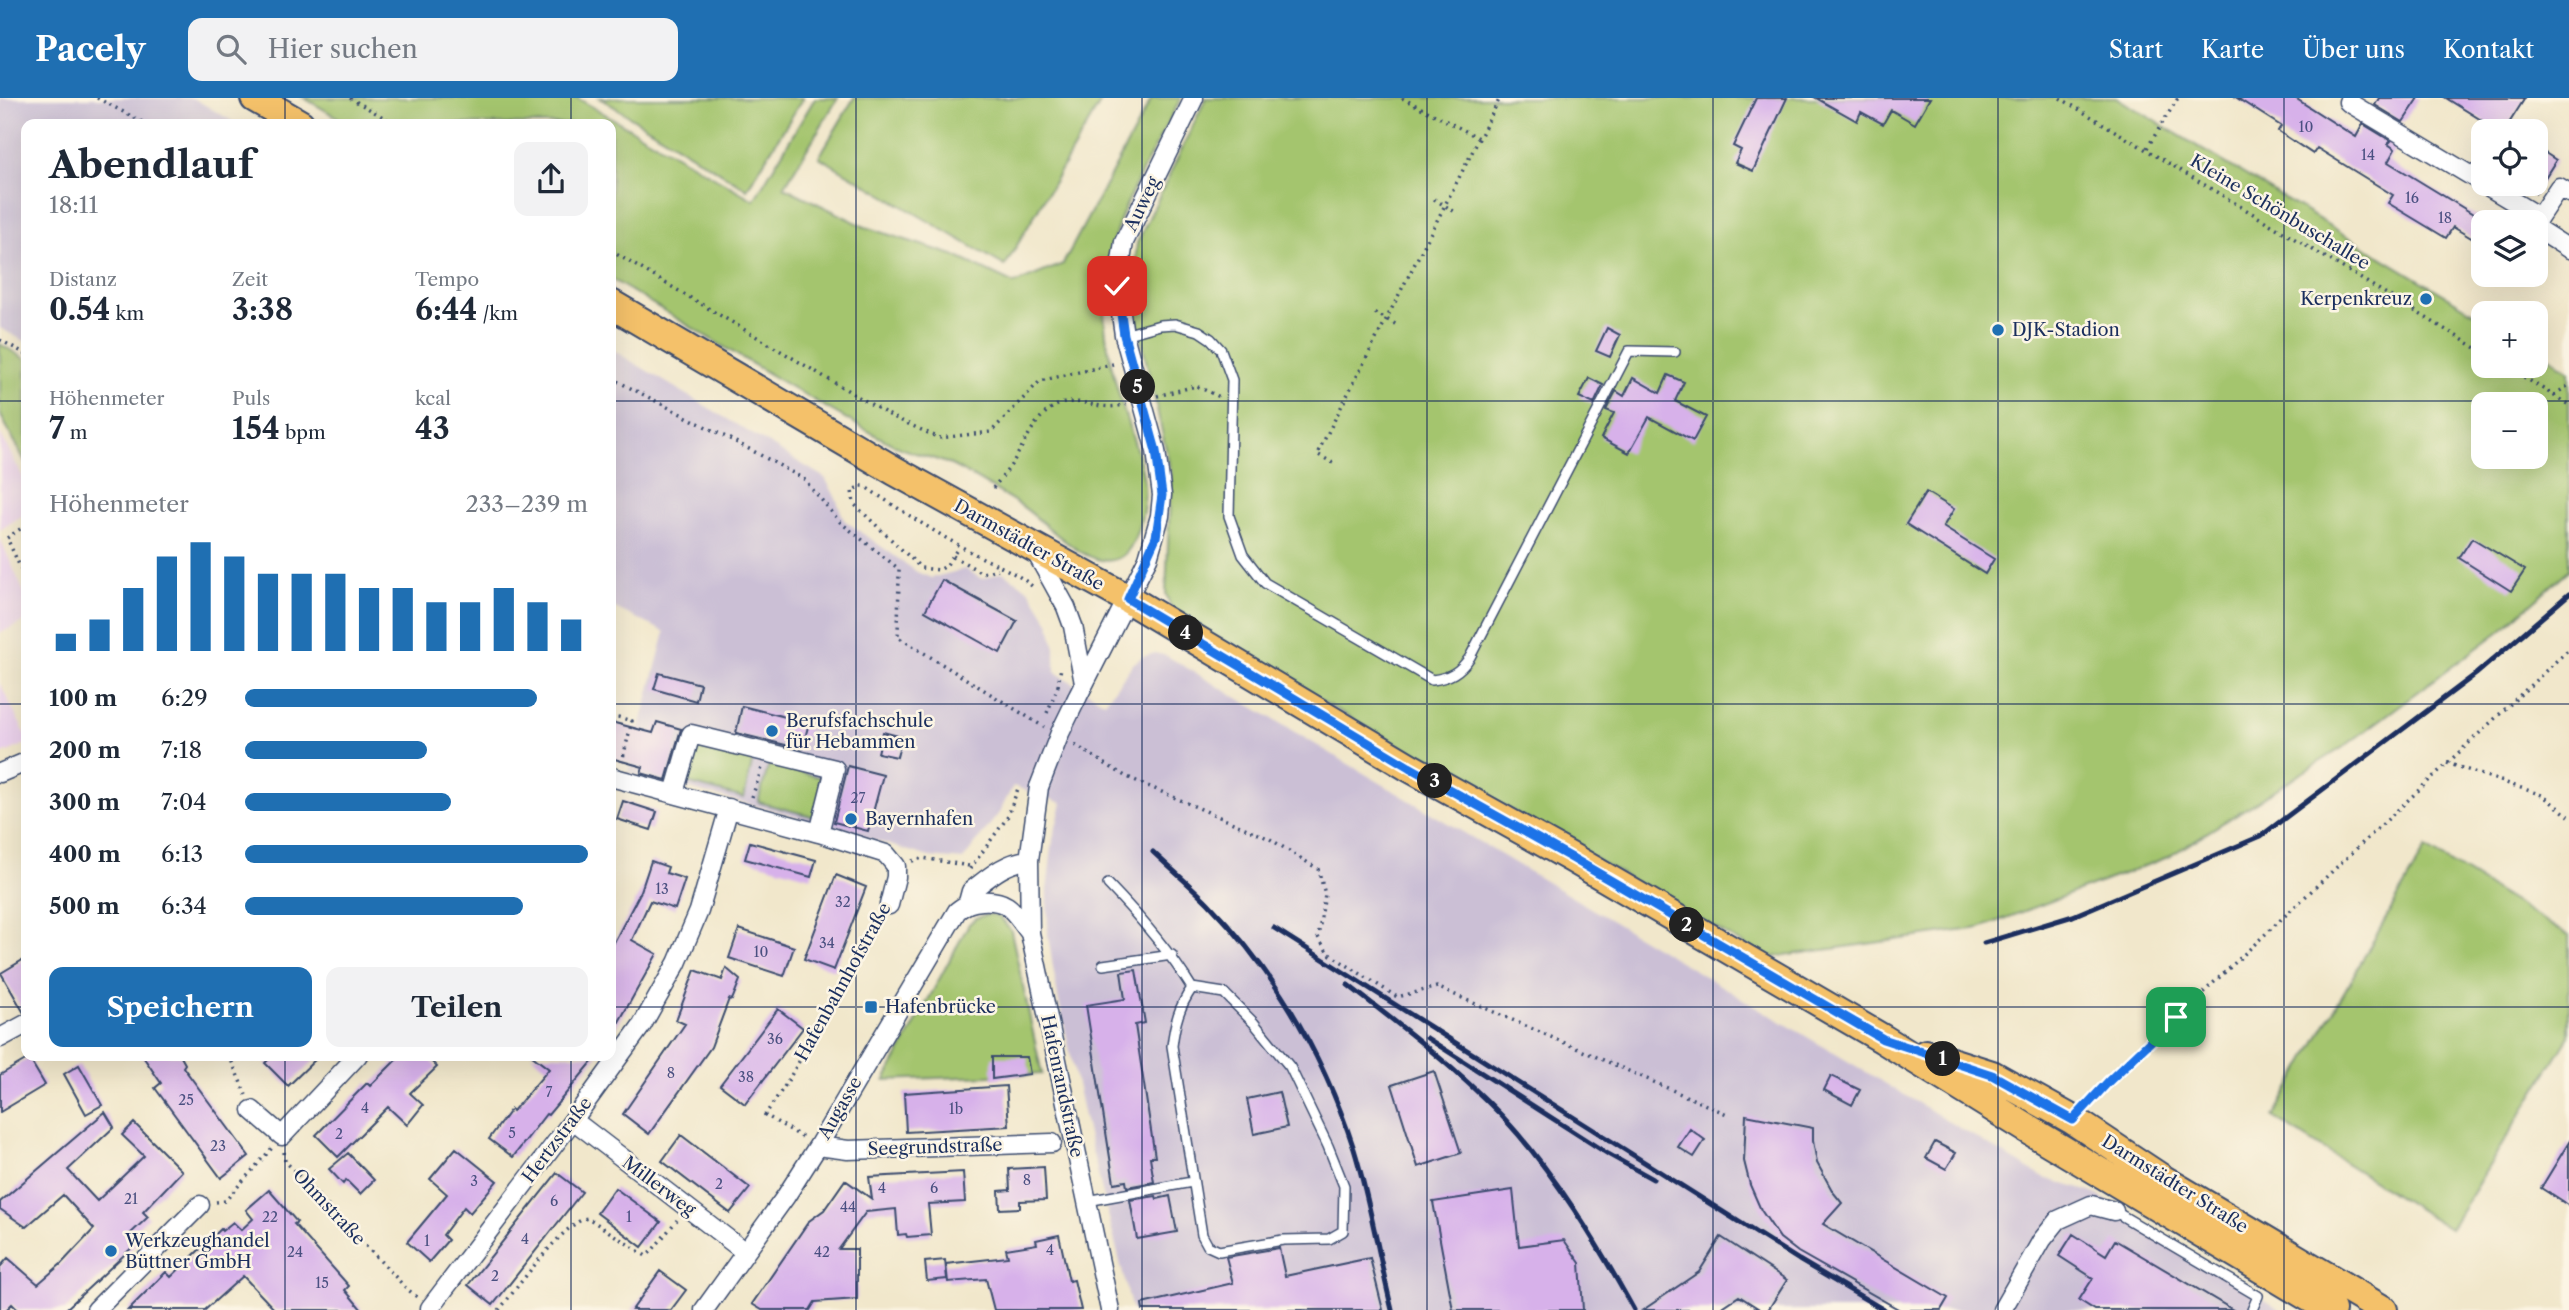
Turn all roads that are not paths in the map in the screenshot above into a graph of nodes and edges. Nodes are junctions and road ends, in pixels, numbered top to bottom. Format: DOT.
graph roads {
  1 [pos="255,98"];
  2 [pos="1194,98"];
  3 [pos="2347,99"];
  4 [pos="291,119"];
  5 [pos="2471,176"];
  6 [pos="2569,193"];
  7 [pos="2501,196"];
  8 [pos="2520,210"];
  9 [pos="2545,210"];
  10 [pos="2548,231"];
  11 [pos="2569,249"];
  12 [pos="616,307"];
  13 [pos="1124,335"];
  14 [pos="1675,352"];
  15 [pos="1033,547"];
  16 [pos="1128,599"];
  17 [pos="1080,690"];
  18 [pos="21,764"];
  19 [pos="0,773"];
  20 [pos="616,779"];
  21 [pos="674,793"];
  22 [pos="729,808"];
  23 [pos="819,833"];
  24 [pos="1028,860"];
  25 [pos="1108,884"];
  26 [pos="889,905"];
  27 [pos="963,906"];
  28 [pos="1030,933"];
  29 [pos="1172,955"];
  30 [pos="1102,965"];
  31 [pos="1192,988"];
  32 [pos="21,1027"];
  33 [pos="0,1038"];
  34 [pos="1883,1039"];
  35 [pos="352,1061"];
  36 [pos="616,1061"];
  37 [pos="616,1061"];
  38 [pos="252,1110"];
  39 [pos="573,1120"];
  40 [pos="1052,1143"];
  41 [pos="818,1146"];
  42 [pos="1192,1182"];
  43 [pos="1087,1200"];
  44 [pos="200,1205"];
  45 [pos="2114,1211"];
  46 [pos="745,1252"];
  47 [pos="430,1308"];
  48 [pos="96,1310"];
  49 [pos="704,1310"];
  50 [pos="1111,1310"];
  51 [pos="2002,1310"];
  52 [pos="2252,1310"];
  53 [pos="2331,1310"];
  54 [pos="2383,1310"];
  1 -- 4 [label="main road"];
  2 -- 13 [label="street, Auweg"];
  3 -- 5 [label="street"];
  6 -- 9 [label="street"];
  7 -- 8 [label="street"];
  10 -- 11 [label="street"];
  12 -- 15 [label="main road, Darmstädter Straße"];
  13 -- 14 [label="lane"];
  13 -- 16 [label="street, Auweg"];
  15 -- 16 [label="main road, Darmstädter Straße"];
  15 -- 17 [label="street"];
  16 -- 17 [label="street"];
  16 -- 34 [label="main road, Darmstädter Straße"];
  17 -- 24 [label="street, bridge"];
  18 -- 19 [label="street"];
  20 -- 21 [label="street, Hafenbahnhofstraße"];
  21 -- 22 [label="street, Hafenbahnhofstraße"];
  21 -- 23 [label="street"];
  22 -- 23 [label="street, Hafenbahnhofstraße"];
  22 -- 37 [label="street, Hertzstraße"];
  23 -- 26 [label="street, Hafenbahnhofstraße"];
  24 -- 27 [label="street, Augasse"];
  24 -- 28 [label="street, Hafenrandstraße"];
  25 -- 29 [label="lane"];
  27 -- 28 [label="street"];
  27 -- 41 [label="street, Augasse"];
  28 -- 43 [label="street, Hafenrandstraße"];
  29 -- 30 [label="lane"];
  29 -- 31 [label="lane"];
  31 -- 42 [label="lane"];
  31 -- 42 [label="lane"];
  32 -- 33 [label="street"];
  34 -- 53 [label="main road, Darmstädter Straße"];
  34 -- 54 [label="main road, Darmstädter Straße"];
  35 -- 38 [label="street"];
  36 -- 39 [label="street, Hertzstraße"];
  39 -- 46 [label="street, Millerweg"];
  39 -- 47 [label="street, Hertzstraße"];
  40 -- 41 [label="street, Seegrundstraße"];
  41 -- 46 [label="street, Augasse"];
  42 -- 43 [label="lane"];
  43 -- 50 [label="street, Hafenrandstraße"];
  44 -- 48 [label="street"];
  45 -- 51 [label="street"];
  45 -- 52 [label="lane"];
  46 -- 49 [label="street, Augasse"];
}
